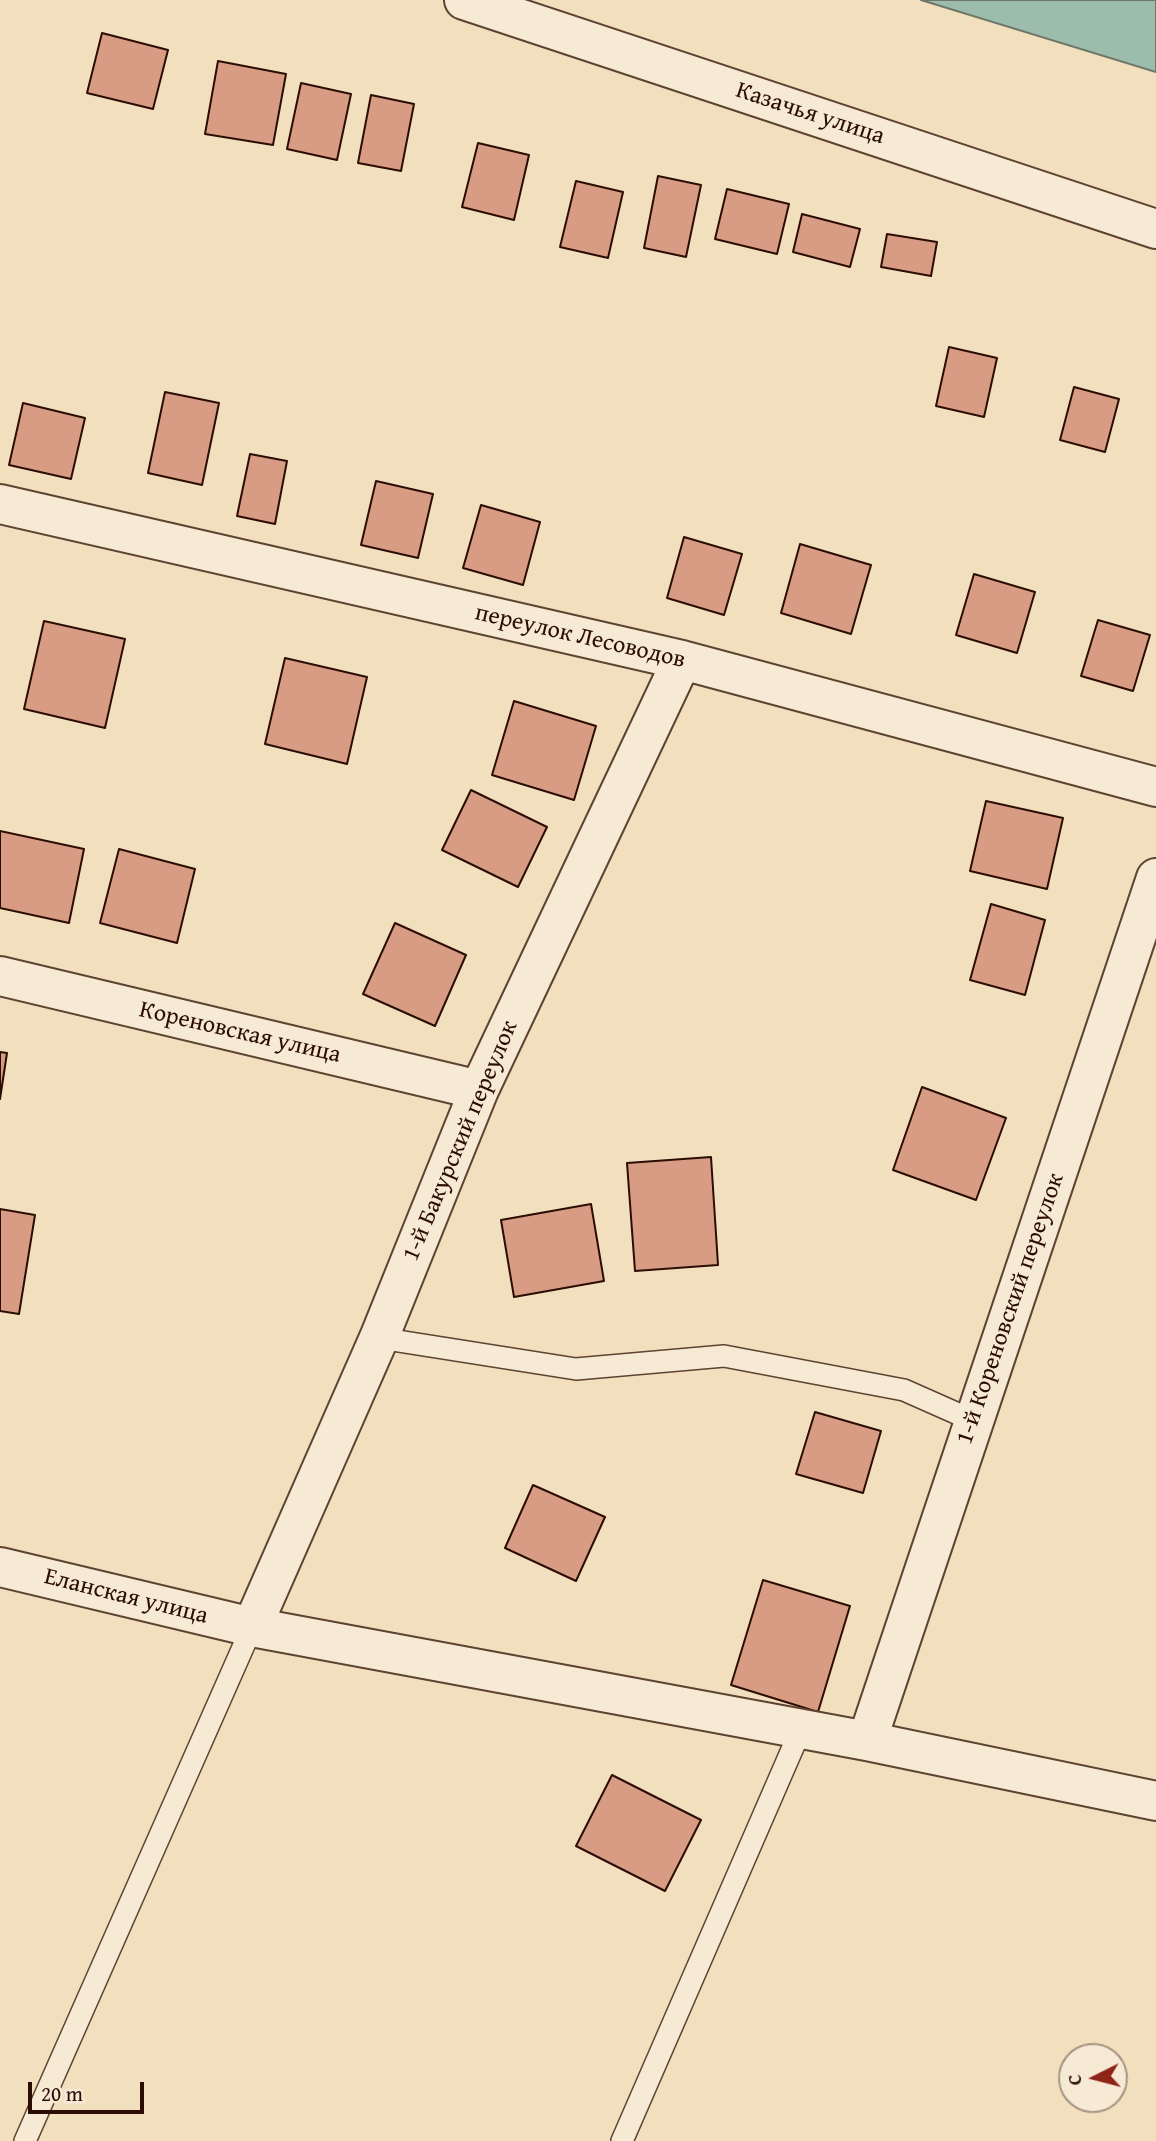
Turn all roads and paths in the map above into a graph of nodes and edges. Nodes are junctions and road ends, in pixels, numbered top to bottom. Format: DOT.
graph roads {
  1 [pos="464,0"];
  2 [pos="1156,229"];
  3 [pos="0,504"];
  4 [pos="682,660"];
  5 [pos="1156,787"];
  6 [pos="1156,878"];
  7 [pos="0,976"];
  8 [pos="479,1090"];
  9 [pos="379,1338"];
  10 [pos="974,1422"];
  11 [pos="0,1566"];
  12 [pos="252,1627"];
  13 [pos="800,1729"];
  14 [pos="867,1741"];
  15 [pos="1156,1801"];
  16 [pos="25,2141"];
  17 [pos="622,2141"];
  1 -- 2 [label="street, Казачья улица"];
  3 -- 4 [label="street, переулок Лесоводов"];
  4 -- 5 [label="street, переулок Лесоводов"];
  4 -- 8 [label="street, 1-й Бакурский переулок"];
  6 -- 10 [label="street, 1-й Кореновский переулок"];
  7 -- 8 [label="street, Кореновская улица"];
  8 -- 9 [label="street, 1-й Бакурский переулок"];
  9 -- 10 [label="lane"];
  9 -- 12 [label="street, 1-й Бакурский переулок"];
  10 -- 14 [label="street, 1-й Кореновский переулок"];
  11 -- 12 [label="street, Еланская улица"];
  12 -- 13 [label="street, Еланская улица"];
  12 -- 16 [label="lane"];
  13 -- 14 [label="street, Еланская улица"];
  13 -- 17 [label="lane"];
  14 -- 15 [label="street, Еланская улица"];
}
